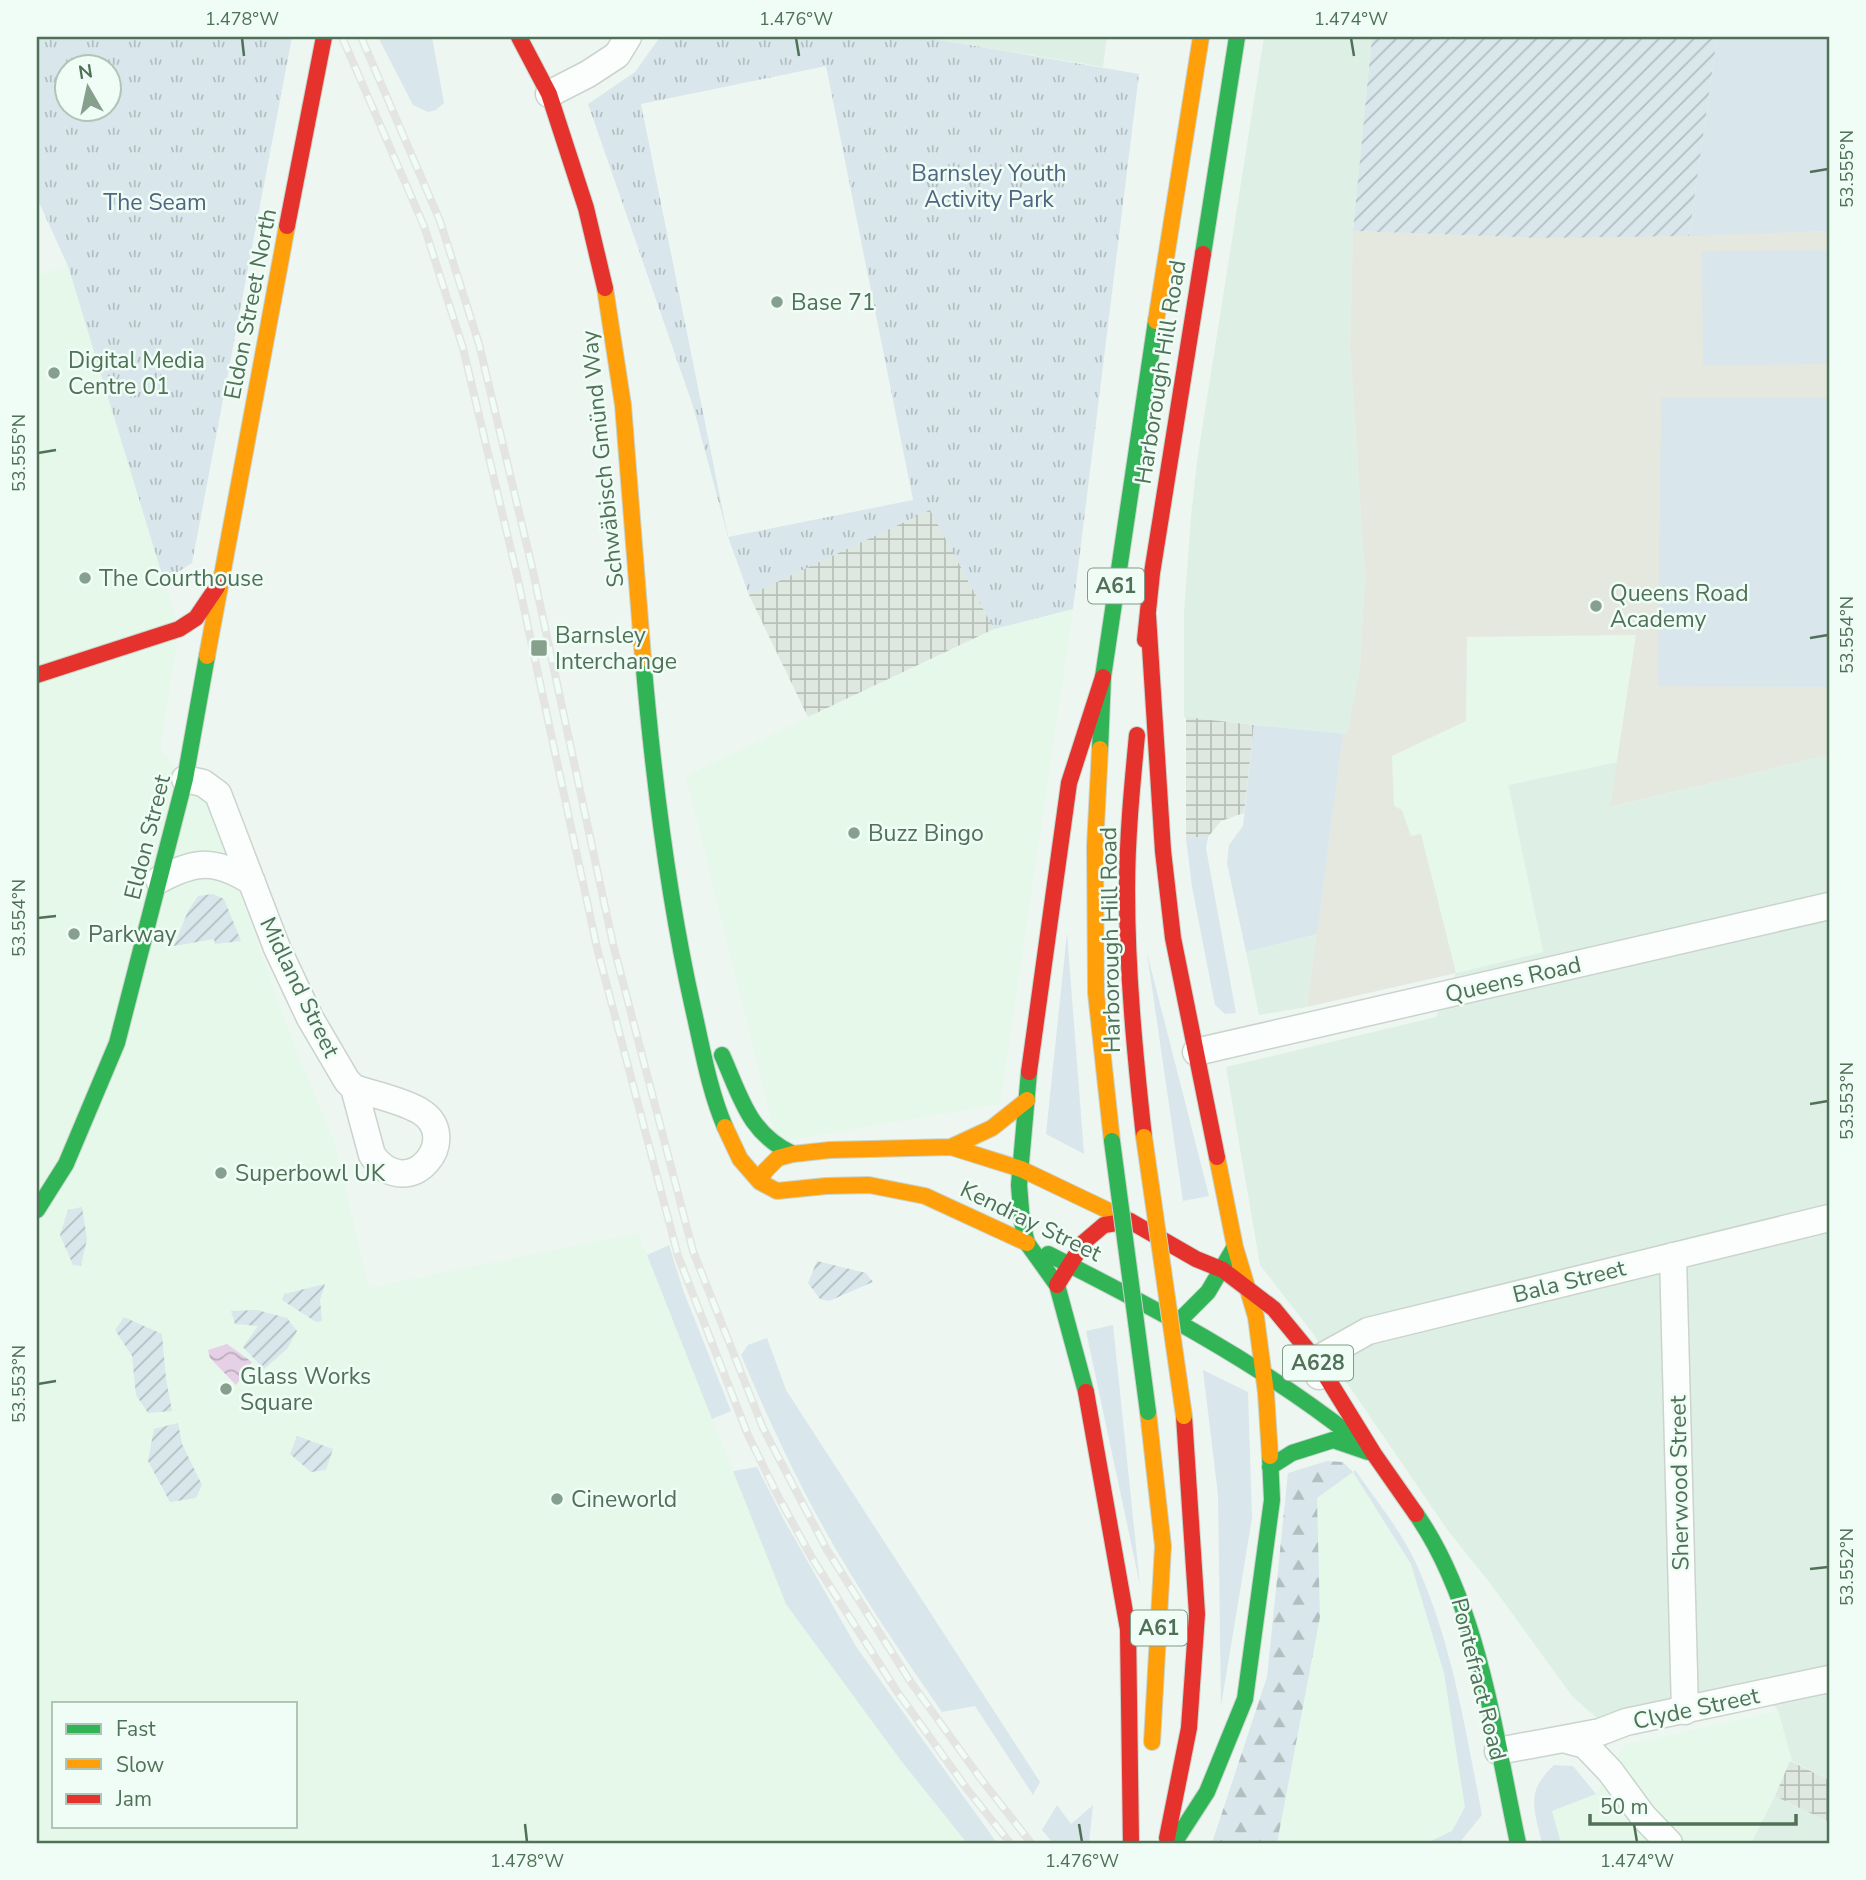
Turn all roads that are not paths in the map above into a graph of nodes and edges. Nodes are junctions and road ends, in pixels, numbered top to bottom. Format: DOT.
graph roads {
  1 [pos="324,37"];
  2 [pos="519,37"];
  3 [pos="628,37"];
  4 [pos="1201,37"];
  5 [pos="1237,37"];
  6 [pos="549,94"];
  7 [pos="222,580"];
  8 [pos="1147,615"];
  9 [pos="145,641"];
  10 [pos="166,646"];
  11 [pos="187,670"];
  12 [pos="37,676"];
  13 [pos="1103,677"];
  14 [pos="198,714"];
  15 [pos="185,779"];
  16 [pos="159,880"];
  17 [pos="252,882"];
  18 [pos="1829,906"];
  19 [pos="684,974"];
  20 [pos="1196,1052"];
  21 [pos="354,1088"];
  22 [pos="1027,1100"];
  23 [pos="951,1147"];
  24 [pos="921,1148"];
  25 [pos="793,1154"];
  26 [pos="1021,1169"];
  27 [pos="760,1182"];
  28 [pos="952,1207"];
  29 [pos="37,1210"];
  30 [pos="1829,1218"];
  31 [pos="1130,1221"];
  32 [pos="1027,1243"];
  33 [pos="1235,1247"];
  34 [pos="1673,1256"];
  35 [pos="1069,1264"];
  36 [pos="1223,1270"];
  37 [pos="1057,1285"];
  38 [pos="1245,1286"];
  39 [pos="1179,1321"];
  40 [pos="1316,1360"];
  41 [pos="1263,1371"];
  42 [pos="1348,1433"];
  43 [pos="1374,1454"];
  44 [pos="1270,1467"];
  45 [pos="1829,1679"];
  46 [pos="1685,1711"];
  47 [pos="1563,1739"];
  48 [pos="1498,1751"];
  49 [pos="1131,1843"];
  50 [pos="1166,1843"];
  51 [pos="1174,1843"];
  52 [pos="1518,1843"];
  53 [pos="1669,1843"];
  1 -- 7 [label="main road, Eldon Street North"];
  2 -- 6 [label="main road, Schwäbisch Gmünd Way"];
  3 -- 6 [label="street"];
  4 -- 13 [label="main road, Harborough Hill Road / A61"];
  5 -- 8 [label="main road, Harborough Hill Road / A61"];
  6 -- 19 [label="main road, Schwäbisch Gmünd Way"];
  7 -- 9 [label="main road"];
  7 -- 14 [label="main road, Eldon Street"];
  8 -- 20 [label="main road, A61"];
  8 -- 50 [label="main road, Harborough Hill Road / A61, bridge"];
  9 -- 10 [label="main road"];
  9 -- 12 [label="main road"];
  11 -- 14 [label="main road"];
  13 -- 22 [label="main road, A61"];
  13 -- 49 [label="main road, Harborough Hill Road / A61, bridge"];
  14 -- 15 [label="main road, Eldon Street"];
  15 -- 16 [label="main road, Eldon Street"];
  15 -- 17 [label="street, Midland Street"];
  16 -- 17 [label="street"];
  16 -- 29 [label="main road, Eldon Street"];
  17 -- 21 [label="street, Midland Street"];
  18 -- 20 [label="street, Queens Road"];
  19 -- 25 [label="main road, Schwäbisch Gmünd Way"];
  19 -- 27 [label="main road, Schwäbisch Gmünd Way"];
  20 -- 33 [label="main road, A61"];
  22 -- 23 [label="main road"];
  22 -- 26 [label="main road, A61"];
  23 -- 24 [label="main road, Kendray Street"];
  23 -- 26 [label="main road, Kendray Street"];
  24 -- 25 [label="main road, Kendray Street"];
  24 -- 28 [label="main road"];
  25 -- 27 [label="main road"];
  26 -- 31 [label="main road, Kendray Street"];
  26 -- 32 [label="main road, A61"];
  27 -- 28 [label="main road, Kendray Street"];
  28 -- 32 [label="main road, Kendray Street"];
  30 -- 34 [label="street, Bala Street"];
  31 -- 35 [label="main road"];
  31 -- 36 [label="main road, Kendray Street"];
  32 -- 35 [label="main road, Kendray Street / A628"];
  32 -- 37 [label="main road, A61"];
  33 -- 36 [label="main road"];
  33 -- 38 [label="main road, A61"];
  34 -- 40 [label="street, Bala Street"];
  34 -- 46 [label="street, Sherwood Street"];
  35 -- 37 [label="main road"];
  35 -- 39 [label="main road, Kendray Street / A628"];
  36 -- 38 [label="main road, Kendray Street"];
  36 -- 39 [label="main road"];
  37 -- 49 [label="main road, A61"];
  38 -- 40 [label="main road, Pontefract Road / A628"];
  38 -- 41 [label="main road, A61"];
  39 -- 41 [label="main road, Kendray Street / A628"];
  40 -- 42 [label="street, Pontefract Road"];
  40 -- 43 [label="main road, Pontefract Road / A628"];
  41 -- 42 [label="main road, Pontefract Road / A628"];
  41 -- 44 [label="main road, A61"];
  42 -- 43 [label="main road, Pontefract Road / A628"];
  43 -- 44 [label="main road"];
  43 -- 48 [label="main road, Pontefract Road / A628"];
  44 -- 51 [label="main road, A61"];
  45 -- 46 [label="street, Clyde Street"];
  46 -- 47 [label="street, Clyde Street"];
  47 -- 48 [label="street, Clyde Street"];
  47 -- 53 [label="street"];
  48 -- 52 [label="main road, Pontefract Road / A628"];
}
